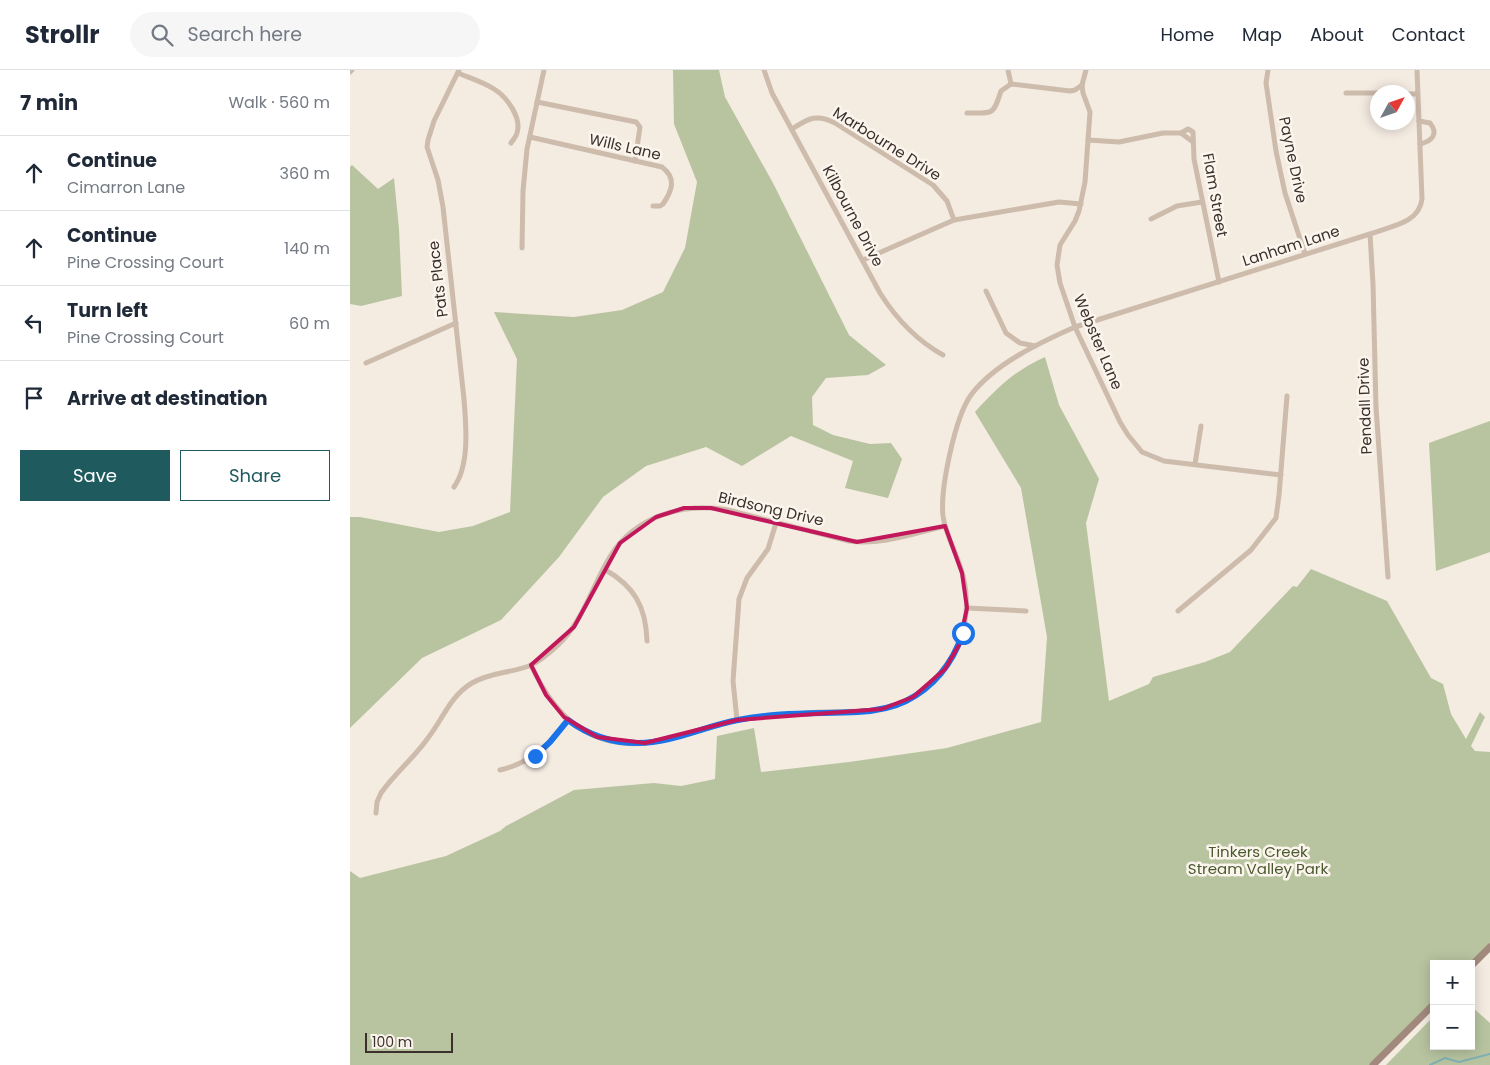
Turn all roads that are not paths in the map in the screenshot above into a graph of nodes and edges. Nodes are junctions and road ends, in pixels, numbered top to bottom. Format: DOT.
graph roads {
  1 [pos="544,70"];
  2 [pos="764,70"];
  3 [pos="1008,70"];
  4 [pos="1086,70"];
  5 [pos="1268,70"];
  6 [pos="1417,70"];
  7 [pos="458,72"];
  8 [pos="1011,84"];
  9 [pos="1082,85"];
  10 [pos="1346,93"];
  11 [pos="1370,93"];
  12 [pos="1417,94"];
  13 [pos="537,102"];
  14 [pos="967,113"];
  15 [pos="1419,121"];
  16 [pos="792,129"];
  17 [pos="530,137"];
  18 [pos="1088,140"];
  19 [pos="510,143"];
  20 [pos="1420,144"];
  21 [pos="635,161"];
  22 [pos="1202,202"];
  23 [pos="1081,204"];
  24 [pos="653,206"];
  25 [pos="1151,219"];
  26 [pos="954,220"];
  27 [pos="1370,234"];
  28 [pos="522,248"];
  29 [pos="1305,254"];
  30 [pos="863,260"];
  31 [pos="1219,282"];
  32 [pos="986,291"];
  33 [pos="456,322"];
  34 [pos="1075,327"];
  35 [pos="1033,348"];
  36 [pos="943,355"];
  37 [pos="366,363"];
  38 [pos="1287,396"];
  39 [pos="1201,426"];
  40 [pos="1195,464"];
  41 [pos="1280,475"];
  42 [pos="454,487"];
  43 [pos="776,523"];
  44 [pos="945,526"];
  45 [pos="604,569"];
  46 [pos="1388,577"];
  47 [pos="967,608"];
  48 [pos="1026,610"];
  49 [pos="1178,611"];
  50 [pos="647,641"];
  51 [pos="531,665"];
  52 [pos="568,720"];
  53 [pos="737,720"];
  54 [pos="500,770"];
  55 [pos="376,813"];
  56 [pos="1490,947"];
  57 [pos="1475,962"];
  58 [pos="1433,1005"];
  59 [pos="1373,1065"];
  1 -- 13 [label="street"];
  2 -- 16 [label="street, Kilbourne Drive"];
  3 -- 8 [label="street"];
  4 -- 9 [label="street"];
  5 -- 29 [label="street, Payne Drive"];
  6 -- 12 [label="street, Lanham Lane"];
  7 -- 19 [label="street"];
  7 -- 33 [label="street, Pats Place"];
  8 -- 9 [label="street"];
  8 -- 14 [label="street"];
  9 -- 18 [label="street, Webster Lane"];
  10 -- 11 [label="street"];
  12 -- 15 [label="street, Lanham Lane"];
  13 -- 17 [label="street"];
  13 -- 21 [label="street"];
  15 -- 20 [label="street, Lanham Lane"];
  15 -- 20 [label="street"];
  16 -- 26 [label="street, Marbourne Drive"];
  16 -- 30 [label="street, Kilbourne Drive"];
  17 -- 21 [label="street, Wills Lane"];
  17 -- 28 [label="street"];
  18 -- 22 [label="street, Flam Street"];
  18 -- 23 [label="street, Webster Lane"];
  20 -- 27 [label="street, Lanham Lane"];
  21 -- 24 [label="street, Wills Lane"];
  22 -- 25 [label="street"];
  22 -- 31 [label="street, Flam Street"];
  23 -- 26 [label="street"];
  23 -- 34 [label="street, Webster Lane"];
  26 -- 30 [label="street"];
  27 -- 29 [label="street, Lanham Lane"];
  27 -- 46 [label="street, Pendall Drive"];
  29 -- 31 [label="street, Lanham Lane"];
  30 -- 36 [label="street, Kilbourne Drive"];
  31 -- 34 [label="street, Lanham Lane"];
  32 -- 35 [label="street"];
  33 -- 37 [label="street"];
  33 -- 42 [label="street, Pats Place"];
  34 -- 35 [label="street, Lanham Lane"];
  34 -- 40 [label="street, Webster Lane"];
  35 -- 44 [label="street, Lanham Lane"];
  38 -- 41 [label="street"];
  39 -- 40 [label="street"];
  40 -- 41 [label="street, Webster Lane"];
  41 -- 49 [label="street"];
  43 -- 44 [label="street, Birdsong Drive"];
  43 -- 45 [label="street, Birdsong Drive"];
  43 -- 53 [label="street"];
  44 -- 47 [label="street, Lanham Lane"];
  45 -- 50 [label="street"];
  45 -- 51 [label="street, Birdsong Drive"];
  47 -- 48 [label="street"];
  47 -- 53 [label="street, Lanham Lane"];
  51 -- 52 [label="street, Lanham Lane"];
  51 -- 55 [label="street, Birdsong Drive"];
  52 -- 53 [label="street, Lanham Lane"];
  52 -- 54 [label="street"];
  56 -- 57 [label="main road"];
  58 -- 59 [label="main road"];
}
